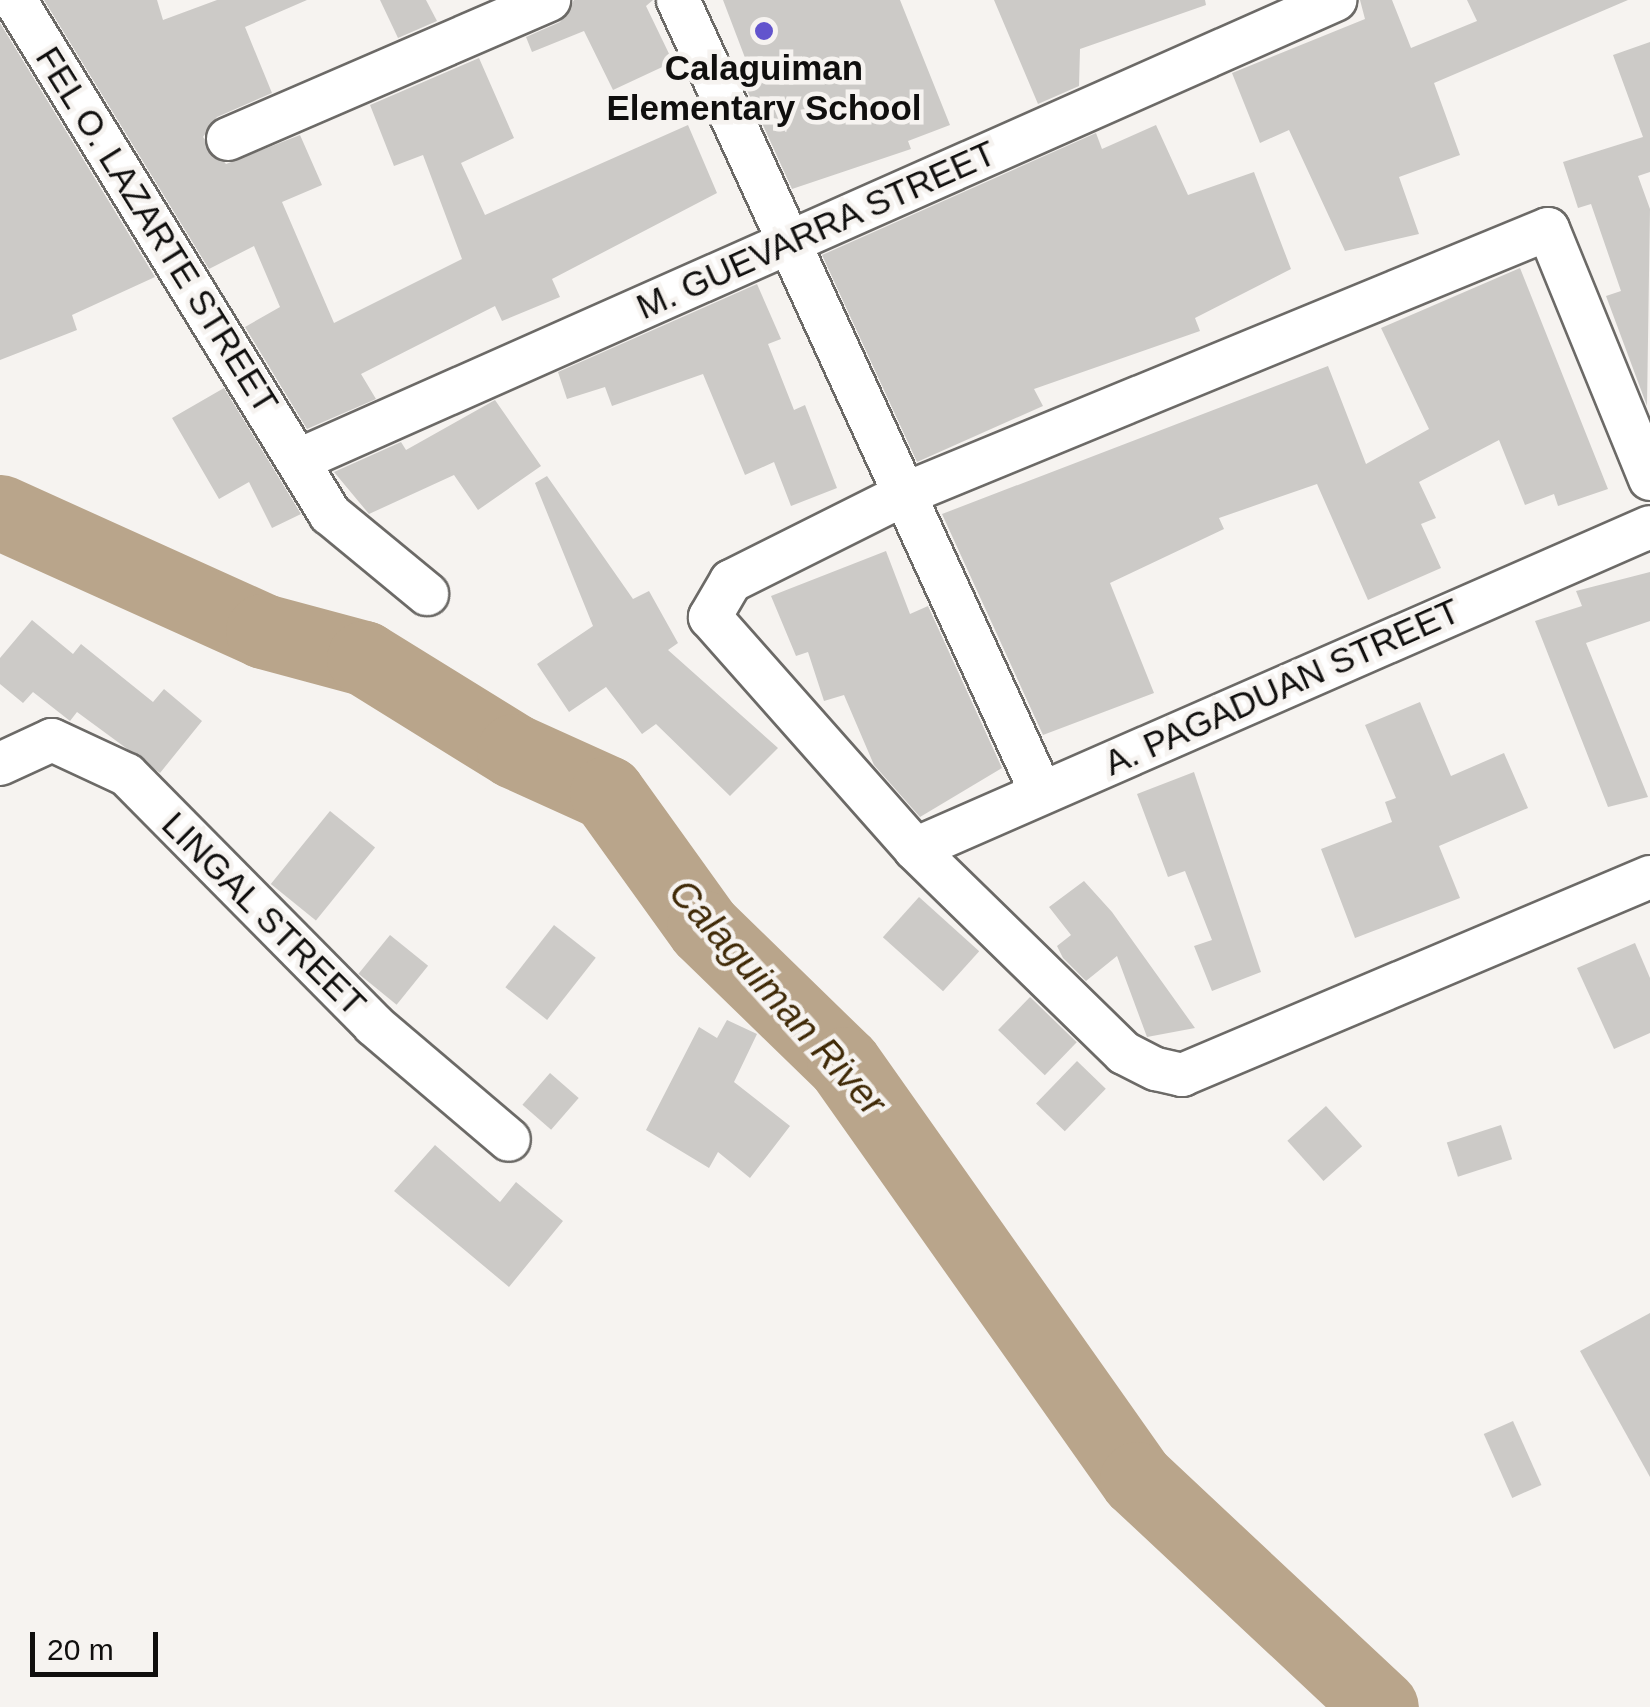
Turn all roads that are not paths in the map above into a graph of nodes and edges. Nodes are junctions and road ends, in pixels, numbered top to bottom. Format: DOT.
graph roads {
  1 [pos="15,0"];
  2 [pos="550,0"];
  3 [pos="678,0"];
  4 [pos="1335,0"];
  5 [pos="228,139"];
  6 [pos="783,244"];
  7 [pos="298,460"];
  8 [pos="1650,479"];
  9 [pos="907,493"];
  10 [pos="1650,527"];
  11 [pos="427,594"];
  12 [pos="0,764"];
  13 [pos="1041,792"];
  14 [pos="915,849"];
  15 [pos="1650,877"];
  16 [pos="509,1140"];
  1 -- 7 [label="street, FEL O. LAZARTE STREET"];
  2 -- 5 [label="street"];
  3 -- 6 [label="street"];
  4 -- 6 [label="street, M. GUEVARRA STREET"];
  6 -- 7 [label="street, M. GUEVARRA STREET"];
  6 -- 9 [label="street"];
  7 -- 11 [label="street, FEL O. LAZARTE STREET"];
  8 -- 9 [label="street"];
  9 -- 13 [label="street"];
  9 -- 14 [label="street"];
  10 -- 13 [label="street, A. PAGADUAN STREET"];
  12 -- 16 [label="street, LINGAL STREET"];
  13 -- 14 [label="street, A. PAGADUAN STREET"];
  14 -- 15 [label="street"];
}
